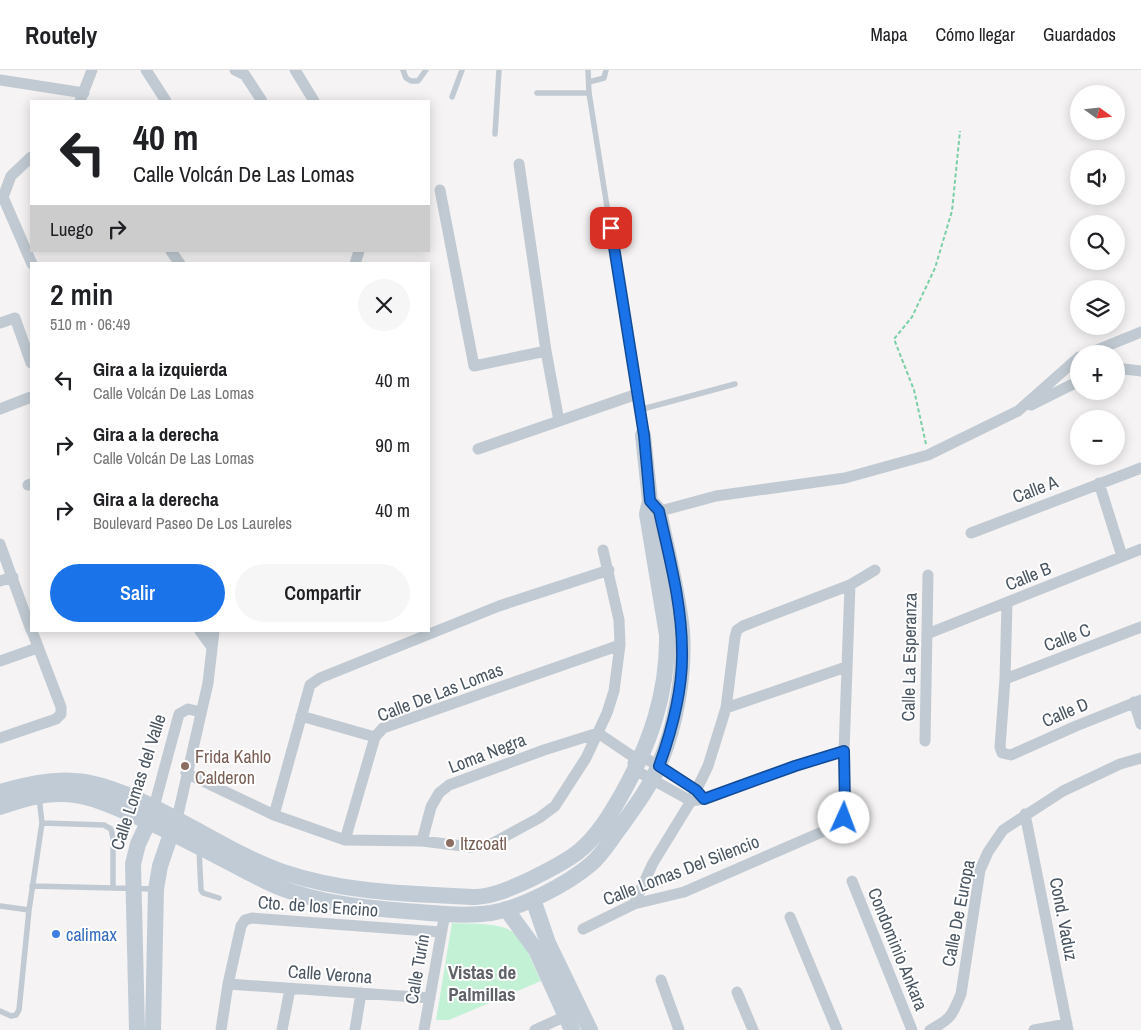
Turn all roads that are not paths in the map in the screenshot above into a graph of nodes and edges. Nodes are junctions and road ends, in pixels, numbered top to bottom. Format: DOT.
graph roads {
  1 [pos="92,70"];
  2 [pos="146,70"];
  3 [pos="236,70"];
  4 [pos="295,70"];
  5 [pos="403,70"];
  6 [pos="426,70"];
  7 [pos="462,70"];
  8 [pos="499,70"];
  9 [pos="588,70"];
  10 [pos="606,70"];
  11 [pos="0,80"];
  12 [pos="589,82"];
  13 [pos="537,93"];
  14 [pos="589,93"];
  15 [pos="82,97"];
  16 [pos="452,97"];
  17 [pos="165,100"];
  18 [pos="261,100"];
  19 [pos="313,100"];
  20 [pos="495,134"];
  21 [pos="30,158"];
  22 [pos="519,164"];
  23 [pos="440,190"];
  24 [pos="31,262"];
  25 [pos="0,323"];
  26 [pos="1141,332"];
  27 [pos="1109,345"];
  28 [pos="546,351"];
  29 [pos="30,359"];
  30 [pos="1070,365"];
  31 [pos="1125,369"];
  32 [pos="1141,371"];
  33 [pos="735,384"];
  34 [pos="1070,385"];
  35 [pos="637,394"];
  36 [pos="30,397"];
  37 [pos="0,409"];
  38 [pos="639,410"];
  39 [pos="1018,411"];
  40 [pos="559,421"];
  41 [pos="644,435"];
  42 [pos="478,449"];
  43 [pos="1141,468"];
  44 [pos="1099,483"];
  45 [pos="652,509"];
  46 [pos="971,533"];
  47 [pos="0,544"];
  48 [pos="1141,549"];
  49 [pos="603,550"];
  50 [pos="1122,556"];
  51 [pos="608,570"];
  52 [pos="874,570"];
  53 [pos="928,575"];
  54 [pos="13,577"];
  55 [pos="0,582"];
  56 [pos="850,586"];
  57 [pos="1007,603"];
  58 [pos="30,628"];
  59 [pos="1141,628"];
  60 [pos="31,632"];
  61 [pos="201,632"];
  62 [pos="214,632"];
  63 [pos="927,634"];
  64 [pos="620,644"];
  65 [pos="211,646"];
  66 [pos="37,648"];
  67 [pos="0,661"];
  68 [pos="846,667"];
  69 [pos="1005,679"];
  70 [pos="1138,701"];
  71 [pos="726,708"];
  72 [pos="201,712"];
  73 [pos="301,716"];
  74 [pos="1141,724"];
  75 [pos="598,733"];
  76 [pos="375,737"];
  77 [pos="0,738"];
  78 [pos="925,741"];
  79 [pos="844,751"];
  80 [pos="1141,758"];
  81 [pos="636,761"];
  82 [pos="186,773"];
  83 [pos="655,773"];
  84 [pos="0,792"];
  85 [pos="700,794"];
  86 [pos="39,796"];
  87 [pos="691,801"];
  88 [pos="0,806"];
  89 [pos="152,814"];
  90 [pos="1025,814"];
  91 [pos="274,815"];
  92 [pos="42,824"];
  93 [pos="174,826"];
  94 [pos="344,840"];
  95 [pos="422,841"];
  96 [pos="199,847"];
  97 [pos="852,881"];
  98 [pos="32,886"];
  99 [pos="113,887"];
  100 [pos="133,889"];
  101 [pos="156,889"];
  102 [pos="219,898"];
  103 [pos="534,899"];
  104 [pos="634,904"];
  105 [pos="0,906"];
  106 [pos="506,909"];
  107 [pos="29,910"];
  108 [pos="445,913"];
  109 [pos="790,917"];
  110 [pos="583,929"];
  111 [pos="441,932"];
  112 [pos="661,980"];
  113 [pos="228,984"];
  114 [pos="290,989"];
  115 [pos="737,992"];
  116 [pos="361,993"];
  117 [pos="430,998"];
  118 [pos="0,1011"];
  119 [pos="569,1023"];
  120 [pos="1068,1027"];
  121 [pos="137,1030"];
  122 [pos="153,1030"];
  123 [pos="221,1030"];
  124 [pos="282,1030"];
  125 [pos="355,1030"];
  126 [pos="424,1030"];
  127 [pos="535,1030"];
  128 [pos="590,1030"];
  129 [pos="679,1030"];
  130 [pos="753,1030"];
  131 [pos="837,1030"];
  132 [pos="912,1030"];
  133 [pos="930,1030"];
  134 [pos="1034,1030"];
  1 -- 15 [label="street"];
  2 -- 17 [label="street"];
  3 -- 18 [label="street"];
  4 -- 19 [label="street"];
  5 -- 6 [label="lane"];
  7 -- 16 [label="lane"];
  8 -- 20 [label="lane"];
  9 -- 12 [label="lane"];
  10 -- 12 [label="lane"];
  11 -- 15 [label="street"];
  12 -- 14 [label="lane"];
  13 -- 14 [label="lane"];
  14 -- 35 [label="lane"];
  21 -- 24 [label="street"];
  22 -- 28 [label="street"];
  23 -- 28 [label="street"];
  25 -- 29 [label="street"];
  26 -- 27 [label="street"];
  28 -- 40 [label="street"];
  30 -- 39 [label="street"];
  31 -- 32 [label="street"];
  33 -- 38 [label="lane"];
  34 -- 39 [label="street"];
  35 -- 38 [label="lane"];
  35 -- 40 [label="street"];
  36 -- 37 [label="street"];
  38 -- 41 [label="lane"];
  39 -- 45 [label="street"];
  40 -- 42 [label="street"];
  41 -- 45 [label="street"];
  43 -- 44 [label="street, Calle A"];
  44 -- 46 [label="street, Calle A"];
  44 -- 50 [label="street"];
  45 -- 81 [label="street"];
  45 -- 83 [label="street"];
  47 -- 54 [label="street"];
  48 -- 50 [label="street, Calle B"];
  49 -- 51 [label="street"];
  50 -- 57 [label="street, Calle B"];
  51 -- 64 [label="street"];
  51 -- 73 [label="street"];
  52 -- 56 [label="street"];
  53 -- 63 [label="street, Calle La Esperanza"];
  54 -- 55 [label="street"];
  54 -- 58 [label="street"];
  56 -- 68 [label="street"];
  56 -- 71 [label="street"];
  57 -- 63 [label="street, Calle B"];
  57 -- 69 [label="street"];
  59 -- 69 [label="street, Calle C"];
  60 -- 66 [label="street"];
  61 -- 65 [label="street"];
  62 -- 65 [label="street"];
  63 -- 78 [label="street, Calle La Esperanza"];
  64 -- 75 [label="street"];
  64 -- 76 [label="street, Calle De Las Lomas"];
  65 -- 72 [label="street"];
  66 -- 67 [label="street"];
  66 -- 77 [label="street"];
  68 -- 71 [label="street"];
  68 -- 79 [label="street"];
  69 -- 70 [label="street, Calle D"];
  70 -- 74 [label="street"];
  71 -- 85 [label="street"];
  72 -- 82 [label="street"];
  72 -- 89 [label="street, Calle Lomas del Valle"];
  73 -- 76 [label="street"];
  73 -- 91 [label="street"];
  75 -- 81 [label="street"];
  75 -- 95 [label="street, Loma Negra"];
  75 -- 95 [label="street"];
  76 -- 94 [label="street, Calle De Las Lomas"];
  79 -- 85 [label="street"];
  79 -- 104 [label="street, Calle Lomas Del Silencio"];
  80 -- 90 [label="street, Calle De Europa"];
  81 -- 83 [label="street"];
  81 -- 93 [label="street"];
  82 -- 91 [label="street"];
  82 -- 93 [label="street"];
  83 -- 85 [label="street"];
  83 -- 87 [label="street"];
  83 -- 103 [label="street"];
  84 -- 89 [label="street"];
  85 -- 87 [label="street"];
  86 -- 88 [label="street"];
  86 -- 89 [label="street"];
  86 -- 92 [label="lane"];
  87 -- 104 [label="street"];
  89 -- 93 [label="street"];
  89 -- 100 [label="street, Calle Lomas del Valle"];
  90 -- 120 [label="street, Cond. Vaduz"];
  90 -- 133 [label="street, Calle De Europa"];
  91 -- 94 [label="street"];
  92 -- 98 [label="lane"];
  92 -- 99 [label="lane"];
  93 -- 96 [label="street"];
  93 -- 101 [label="street"];
  94 -- 95 [label="street"];
  96 -- 102 [label="lane"];
  96 -- 108 [label="street"];
  97 -- 132 [label="street, Condominio Ankara"];
  98 -- 99 [label="lane"];
  98 -- 107 [label="lane"];
  99 -- 100 [label="lane"];
  100 -- 101 [label="lane"];
  100 -- 121 [label="street, Calle Lomas del Valle"];
  101 -- 122 [label="street"];
  103 -- 106 [label="street"];
  103 -- 128 [label="street"];
  104 -- 110 [label="street, Calle Lomas Del Silencio"];
  105 -- 107 [label="lane"];
  106 -- 108 [label="street"];
  106 -- 119 [label="street"];
  107 -- 118 [label="lane"];
  108 -- 111 [label="street, Calle Turín"];
  109 -- 131 [label="street"];
  111 -- 113 [label="street, Cto. de los Encino"];
  111 -- 117 [label="street, Calle Turín"];
  112 -- 129 [label="street"];
  113 -- 114 [label="street, Calle Verona"];
  113 -- 123 [label="street, Cto. de los Encino"];
  114 -- 116 [label="street, Calle Verona"];
  114 -- 124 [label="street"];
  115 -- 130 [label="street"];
  116 -- 117 [label="street, Calle Verona"];
  116 -- 125 [label="street"];
  117 -- 126 [label="street, Calle Turín"];
  119 -- 127 [label="street"];
  120 -- 134 [label="street"];
}
